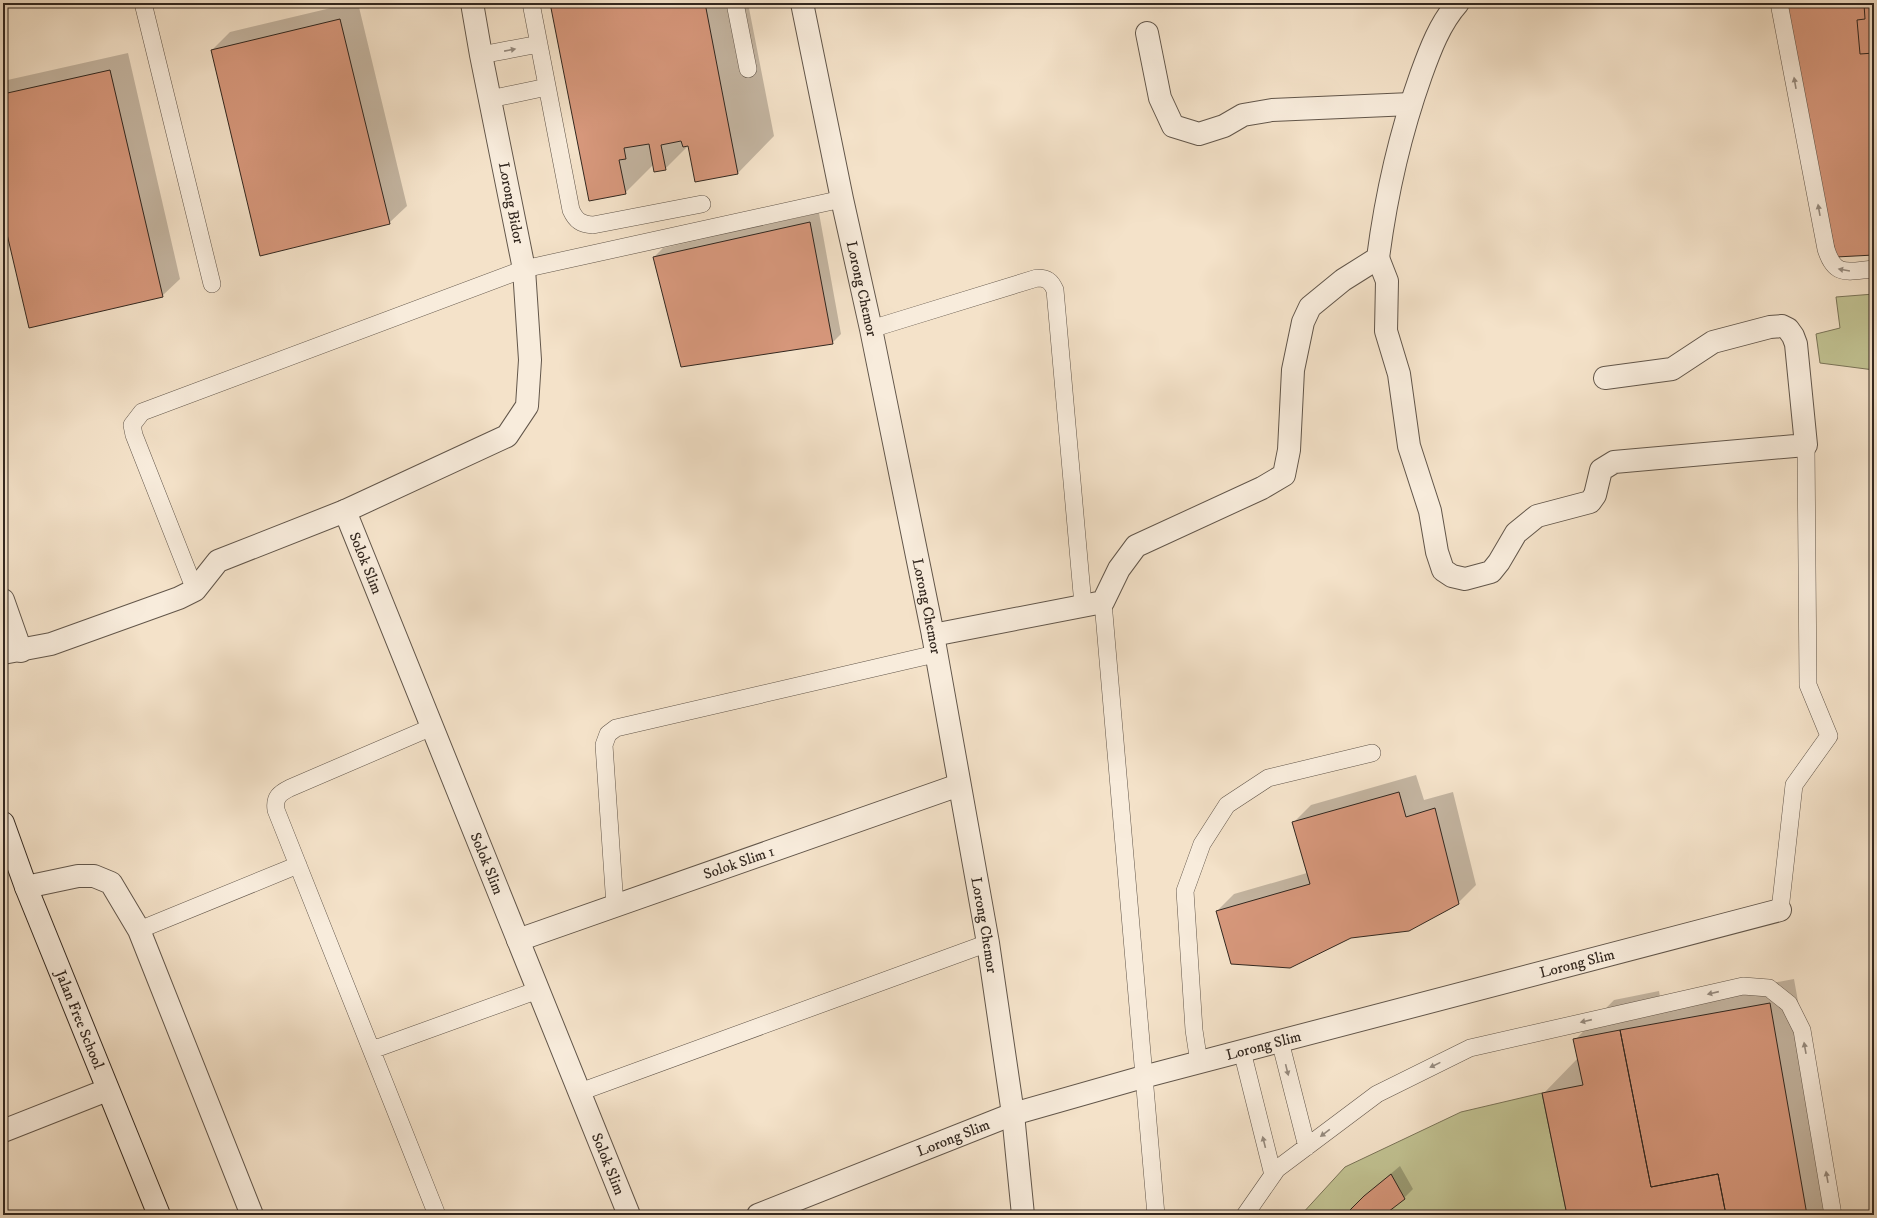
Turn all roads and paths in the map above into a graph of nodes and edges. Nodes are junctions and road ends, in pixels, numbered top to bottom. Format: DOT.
graph roads {
  1 [pos="143,3"];
  2 [pos="472,3"];
  3 [pos="531,3"];
  4 [pos="735,3"];
  5 [pos="802,3"];
  6 [pos="1458,3"];
  7 [pos="1779,3"];
  8 [pos="1147,33"];
  9 [pos="539,44"];
  10 [pos="481,55"];
  11 [pos="748,69"];
  12 [pos="547,87"];
  13 [pos="490,99"];
  14 [pos="1411,104"];
  15 [pos="842,199"];
  16 [pos="702,204"];
  17 [pos="1378,258"];
  18 [pos="524,269"];
  19 [pos="1874,269"];
  20 [pos="212,284"];
  21 [pos="871,329"];
  22 [pos="1605,378"];
  23 [pos="1806,445"];
  24 [pos="345,511"];
  25 [pos="195,590"];
  26 [pos="3,600"];
  27 [pos="1093,604"];
  28 [pos="934,644"];
  29 [pos="12,652"];
  30 [pos="432,727"];
  31 [pos="1372,754"];
  32 [pos="959,785"];
  33 [pos="3,823"];
  34 [pos="298,865"];
  35 [pos="26,887"];
  36 [pos="615,906"];
  37 [pos="1780,910"];
  38 [pos="140,930"];
  39 [pos="518,940"];
  40 [pos="988,943"];
  41 [pos="538,990"];
  42 [pos="1280,1041"];
  43 [pos="372,1050"];
  44 [pos="1242,1052"];
  45 [pos="1199,1063"];
  46 [pos="1143,1077"];
  47 [pos="107,1090"];
  48 [pos="580,1092"];
  49 [pos="1013,1114"];
  50 [pos="3,1131"];
  51 [pos="1307,1147"];
  52 [pos="1273,1176"];
  53 [pos="159,1215"];
  54 [pos="252,1215"];
  55 [pos="437,1215"];
  56 [pos="629,1215"];
  57 [pos="758,1215"];
  58 [pos="1023,1215"];
  59 [pos="1156,1215"];
  60 [pos="1245,1215"];
  61 [pos="1833,1215"];
  1 -- 20 [label="lane"];
  2 -- 10 [label="street, Lorong Bidor"];
  3 -- 9 [label="lane"];
  4 -- 11 [label="lane"];
  5 -- 15 [label="street, Lorong Chemor"];
  6 -- 14 [label="street"];
  19 -- 7 [label="lane, one-way"];
  8 -- 14 [label="street"];
  10 -- 9 [label="lane, one-way"];
  9 -- 12 [label="lane"];
  10 -- 13 [label="street, Lorong Bidor"];
  12 -- 13 [label="lane"];
  12 -- 16 [label="lane"];
  13 -- 18 [label="street, Lorong Bidor"];
  14 -- 17 [label="street"];
  15 -- 18 [label="lane"];
  15 -- 21 [label="street, Lorong Chemor"];
  17 -- 23 [label="street"];
  17 -- 27 [label="street"];
  18 -- 24 [label="street, Lorong Bidor"];
  18 -- 25 [label="lane"];
  21 -- 27 [label="lane"];
  21 -- 28 [label="street, Lorong Chemor"];
  22 -- 23 [label="street"];
  23 -- 37 [label="lane"];
  24 -- 25 [label="street"];
  24 -- 30 [label="street, Solok Slim"];
  25 -- 29 [label="street"];
  26 -- 29 [label="street"];
  27 -- 28 [label="street"];
  27 -- 46 [label="lane"];
  28 -- 32 [label="street, Lorong Chemor"];
  28 -- 36 [label="lane"];
  30 -- 34 [label="lane"];
  30 -- 39 [label="street, Solok Slim"];
  31 -- 45 [label="lane"];
  32 -- 36 [label="street, Solok Slim 1"];
  32 -- 40 [label="street, Lorong Chemor"];
  33 -- 35 [label="street, Jalan Free School"];
  34 -- 38 [label="lane"];
  34 -- 43 [label="lane"];
  35 -- 38 [label="street"];
  35 -- 47 [label="street, Jalan Free School"];
  36 -- 39 [label="street, Solok Slim 1"];
  37 -- 42 [label="street, Lorong Slim"];
  38 -- 54 [label="street"];
  39 -- 41 [label="street, Solok Slim"];
  40 -- 48 [label="lane"];
  40 -- 49 [label="street, Lorong Chemor"];
  41 -- 43 [label="lane"];
  41 -- 48 [label="street, Solok Slim"];
  42 -- 44 [label="street, Lorong Slim"];
  42 -- 51 [label="lane, one-way"];
  43 -- 55 [label="lane"];
  44 -- 45 [label="street, Lorong Slim"];
  52 -- 44 [label="lane, one-way"];
  45 -- 46 [label="street, Lorong Slim"];
  46 -- 49 [label="street, Lorong Slim"];
  46 -- 59 [label="lane"];
  47 -- 50 [label="street"];
  47 -- 53 [label="street, Jalan Free School"];
  48 -- 56 [label="street, Solok Slim"];
  49 -- 57 [label="street, Lorong Slim"];
  49 -- 58 [label="street, Lorong Chemor"];
  51 -- 52 [label="lane"];
  61 -- 51 [label="lane, one-way"];
  52 -- 60 [label="lane"];
}
